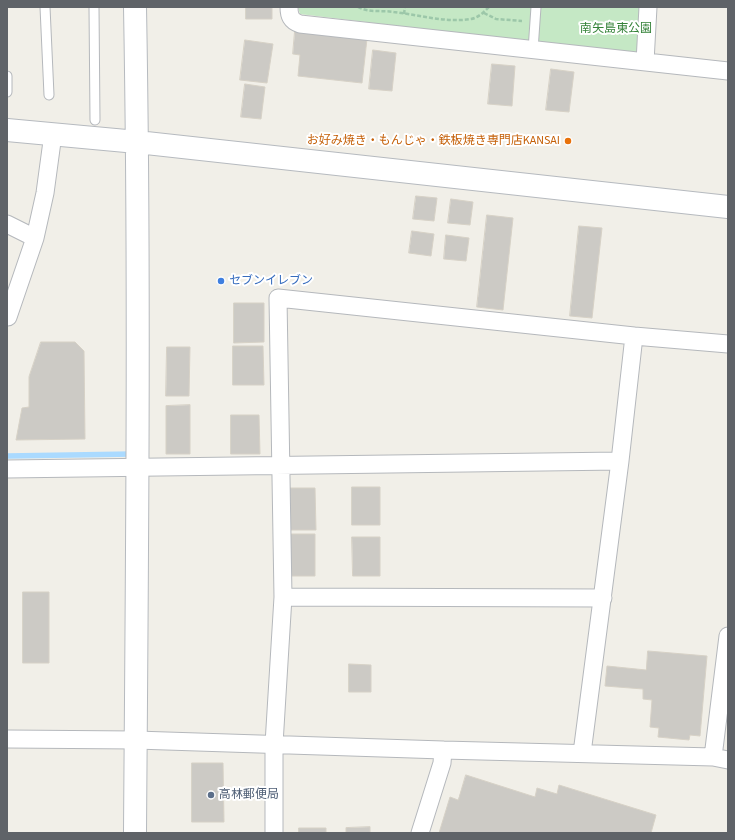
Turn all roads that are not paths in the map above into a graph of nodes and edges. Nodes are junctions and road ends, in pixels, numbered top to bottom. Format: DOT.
graph roads {
  1 [pos="45,7"];
  2 [pos="94,7"];
  3 [pos="135,7"];
  4 [pos="288,7"];
  5 [pos="536,7"];
  6 [pos="648,7"];
  7 [pos="533,50"];
  8 [pos="644,62"];
  9 [pos="728,71"];
  10 [pos="7,76"];
  11 [pos="7,92"];
  12 [pos="49,95"];
  13 [pos="95,120"];
  14 [pos="7,130"];
  15 [pos="53,134"];
  16 [pos="137,142"];
  17 [pos="728,207"];
  18 [pos="7,224"];
  19 [pos="35,238"];
  20 [pos="7,316"];
  21 [pos="634,336"];
  22 [pos="728,344"];
  23 [pos="620,460"];
  24 [pos="282,464"];
  25 [pos="138,467"];
  26 [pos="7,469"];
  27 [pos="283,597"];
  28 [pos="603,598"];
  29 [pos="728,636"];
  30 [pos="728,640"];
  31 [pos="7,739"];
  32 [pos="136,740"];
  33 [pos="274,744"];
  34 [pos="443,750"];
  35 [pos="582,753"];
  36 [pos="721,759"];
  37 [pos="135,833"];
  38 [pos="274,833"];
  39 [pos="420,833"];
  1 -- 12 [label="lane"];
  2 -- 13 [label="lane"];
  3 -- 16 [label="street"];
  4 -- 7 [label="street"];
  5 -- 7 [label="lane"];
  6 -- 8 [label="street"];
  7 -- 8 [label="street"];
  8 -- 9 [label="street"];
  10 -- 11 [label="lane"];
  14 -- 15 [label="street"];
  15 -- 16 [label="street"];
  15 -- 19 [label="street"];
  16 -- 17 [label="street"];
  16 -- 25 [label="street"];
  18 -- 19 [label="street"];
  19 -- 20 [label="street"];
  21 -- 22 [label="street"];
  21 -- 23 [label="street"];
  21 -- 24 [label="street"];
  23 -- 24 [label="street"];
  23 -- 28 [label="street"];
  24 -- 25 [label="street"];
  24 -- 27 [label="street"];
  25 -- 26 [label="street"];
  25 -- 32 [label="street"];
  27 -- 28 [label="street"];
  27 -- 33 [label="street"];
  28 -- 35 [label="street"];
  29 -- 30 [label="street"];
  30 -- 36 [label="street"];
  31 -- 32 [label="street"];
  32 -- 33 [label="street"];
  32 -- 37 [label="street"];
  33 -- 34 [label="street"];
  33 -- 38 [label="street"];
  34 -- 35 [label="street"];
  34 -- 39 [label="street"];
  35 -- 36 [label="street"];
}
